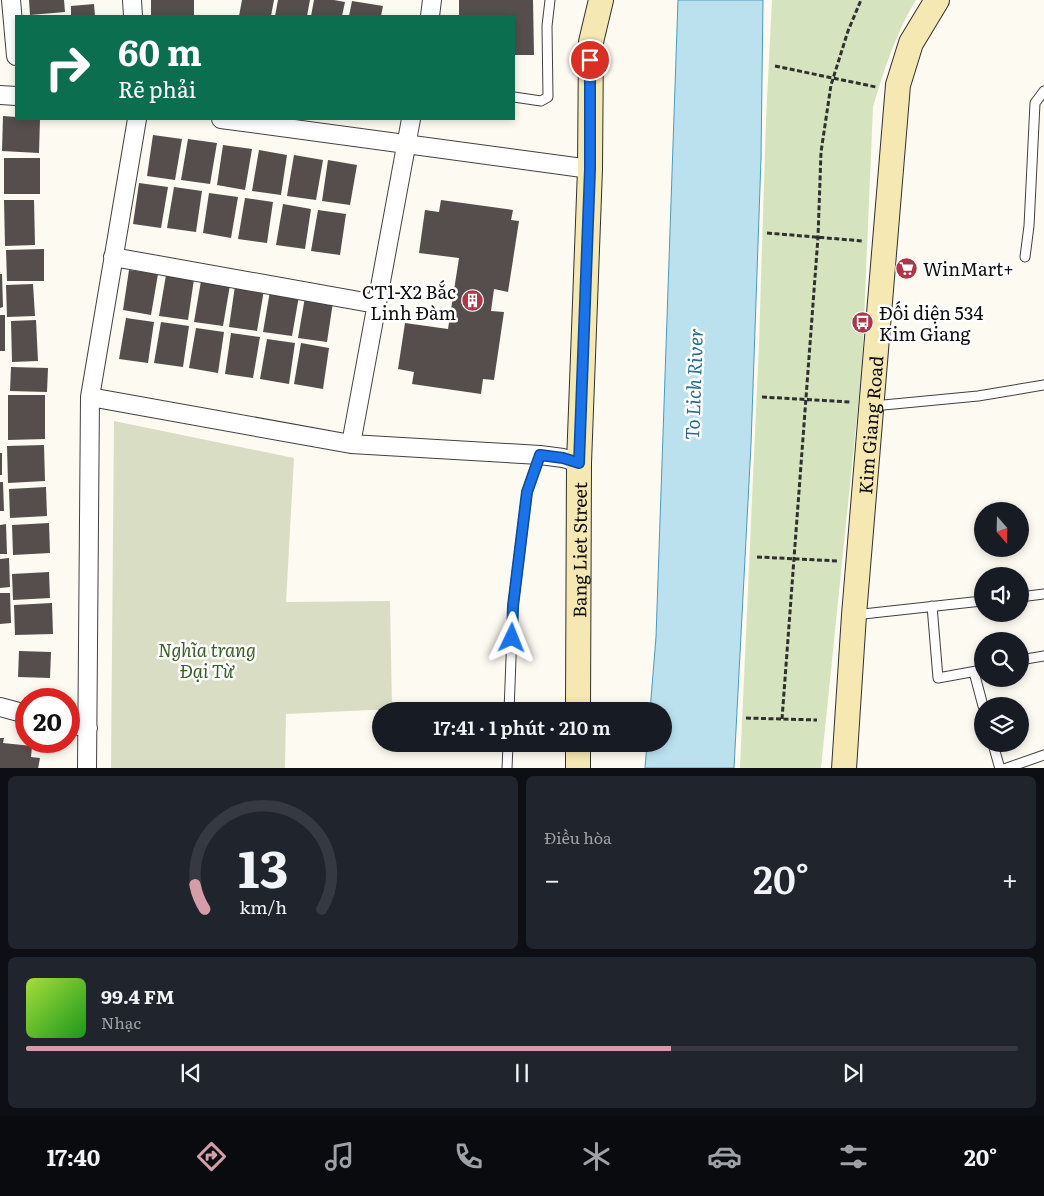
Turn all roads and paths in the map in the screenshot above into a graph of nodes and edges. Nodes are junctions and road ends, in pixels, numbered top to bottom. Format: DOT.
graph roads {
  1 [pos="11,0"];
  2 [pos="132,0"];
  3 [pos="550,0"];
  4 [pos="601,0"];
  5 [pos="861,0"];
  6 [pos="937,0"];
  7 [pos="133,15"];
  8 [pos="15,45"];
  9 [pos="775,66"];
  10 [pos="834,78"];
  11 [pos="876,87"];
  12 [pos="1044,91"];
  13 [pos="0,95"];
  14 [pos="15,96"];
  15 [pos="515,98"];
  16 [pos="137,120"];
  17 [pos="228,120"];
  18 [pos="411,120"];
  19 [pos="406,144"];
  20 [pos="590,169"];
  21 [pos="767,233"];
  22 [pos="818,237"];
  23 [pos="863,241"];
  24 [pos="113,257"];
  25 [pos="1025,257"];
  26 [pos="376,304"];
  27 [pos="1044,385"];
  28 [pos="90,397"];
  29 [pos="762,397"];
  30 [pos="806,399"];
  31 [pos="864,404"];
  32 [pos="351,444"];
  33 [pos="540,455"];
  34 [pos="579,463"];
  35 [pos="757,558"];
  36 [pos="794,559"];
  37 [pos="839,561"];
  38 [pos="1044,594"];
  39 [pos="1029,595"];
  40 [pos="974,602"];
  41 [pos="932,606"];
  42 [pos="854,615"];
  43 [pos="1044,656"];
  44 [pos="1029,658"];
  45 [pos="974,672"];
  46 [pos="509,702"];
  47 [pos="578,702"];
  48 [pos="0,707"];
  49 [pos="15,711"];
  50 [pos="746,718"];
  51 [pos="782,719"];
  52 [pos="817,720"];
  53 [pos="80,726"];
  54 [pos="88,728"];
  55 [pos="508,752"];
  56 [pos="578,752"];
  57 [pos="996,752"];
  58 [pos="1044,755"];
  59 [pos="87,768"];
  60 [pos="507,768"];
  61 [pos="578,768"];
  62 [pos="844,768"];
  63 [pos="1002,768"];
  1 -- 8 [label="street"];
  2 -- 7 [label="street"];
  3 -- 15 [label="lane"];
  4 -- 20 [label="main road, Bang Liet Street"];
  5 -- 10 [label="path"];
  6 -- 31 [label="main road, Kim Giang Road"];
  9 -- 10 [label="path"];
  10 -- 11 [label="path"];
  10 -- 22 [label="path"];
  12 -- 25 [label="lane"];
  13 -- 14 [label="street"];
  16 -- 24 [label="street"];
  17 -- 19 [label="street"];
  18 -- 19 [label="street"];
  19 -- 20 [label="street"];
  19 -- 26 [label="street"];
  20 -- 34 [label="main road, Bang Liet Street"];
  21 -- 22 [label="path"];
  22 -- 23 [label="path"];
  22 -- 30 [label="path"];
  24 -- 26 [label="street"];
  24 -- 28 [label="street"];
  26 -- 32 [label="street"];
  27 -- 31 [label="lane"];
  28 -- 32 [label="street"];
  28 -- 54 [label="street"];
  29 -- 30 [label="path"];
  30 -- 31 [label="path"];
  30 -- 36 [label="path"];
  31 -- 42 [label="main road, Kim Giang Road"];
  32 -- 33 [label="street"];
  33 -- 34 [label="street"];
  33 -- 46 [label="lane"];
  34 -- 47 [label="main road, Bang Liet Street"];
  35 -- 36 [label="path"];
  36 -- 37 [label="path"];
  36 -- 51 [label="path"];
  38 -- 39 [label="lane"];
  40 -- 41 [label="lane"];
  41 -- 42 [label="lane"];
  41 -- 45 [label="lane"];
  42 -- 62 [label="main road, Kim Giang Road"];
  43 -- 44 [label="lane"];
  48 -- 49 [label="street"];
  50 -- 51 [label="path"];
  51 -- 52 [label="path"];
  53 -- 54 [label="street"];
  54 -- 59 [label="street"];
  55 -- 60 [label="lane"];
  56 -- 61 [label="main road"];
  57 -- 63 [label="lane"];
  58 -- 63 [label="lane"];
}
